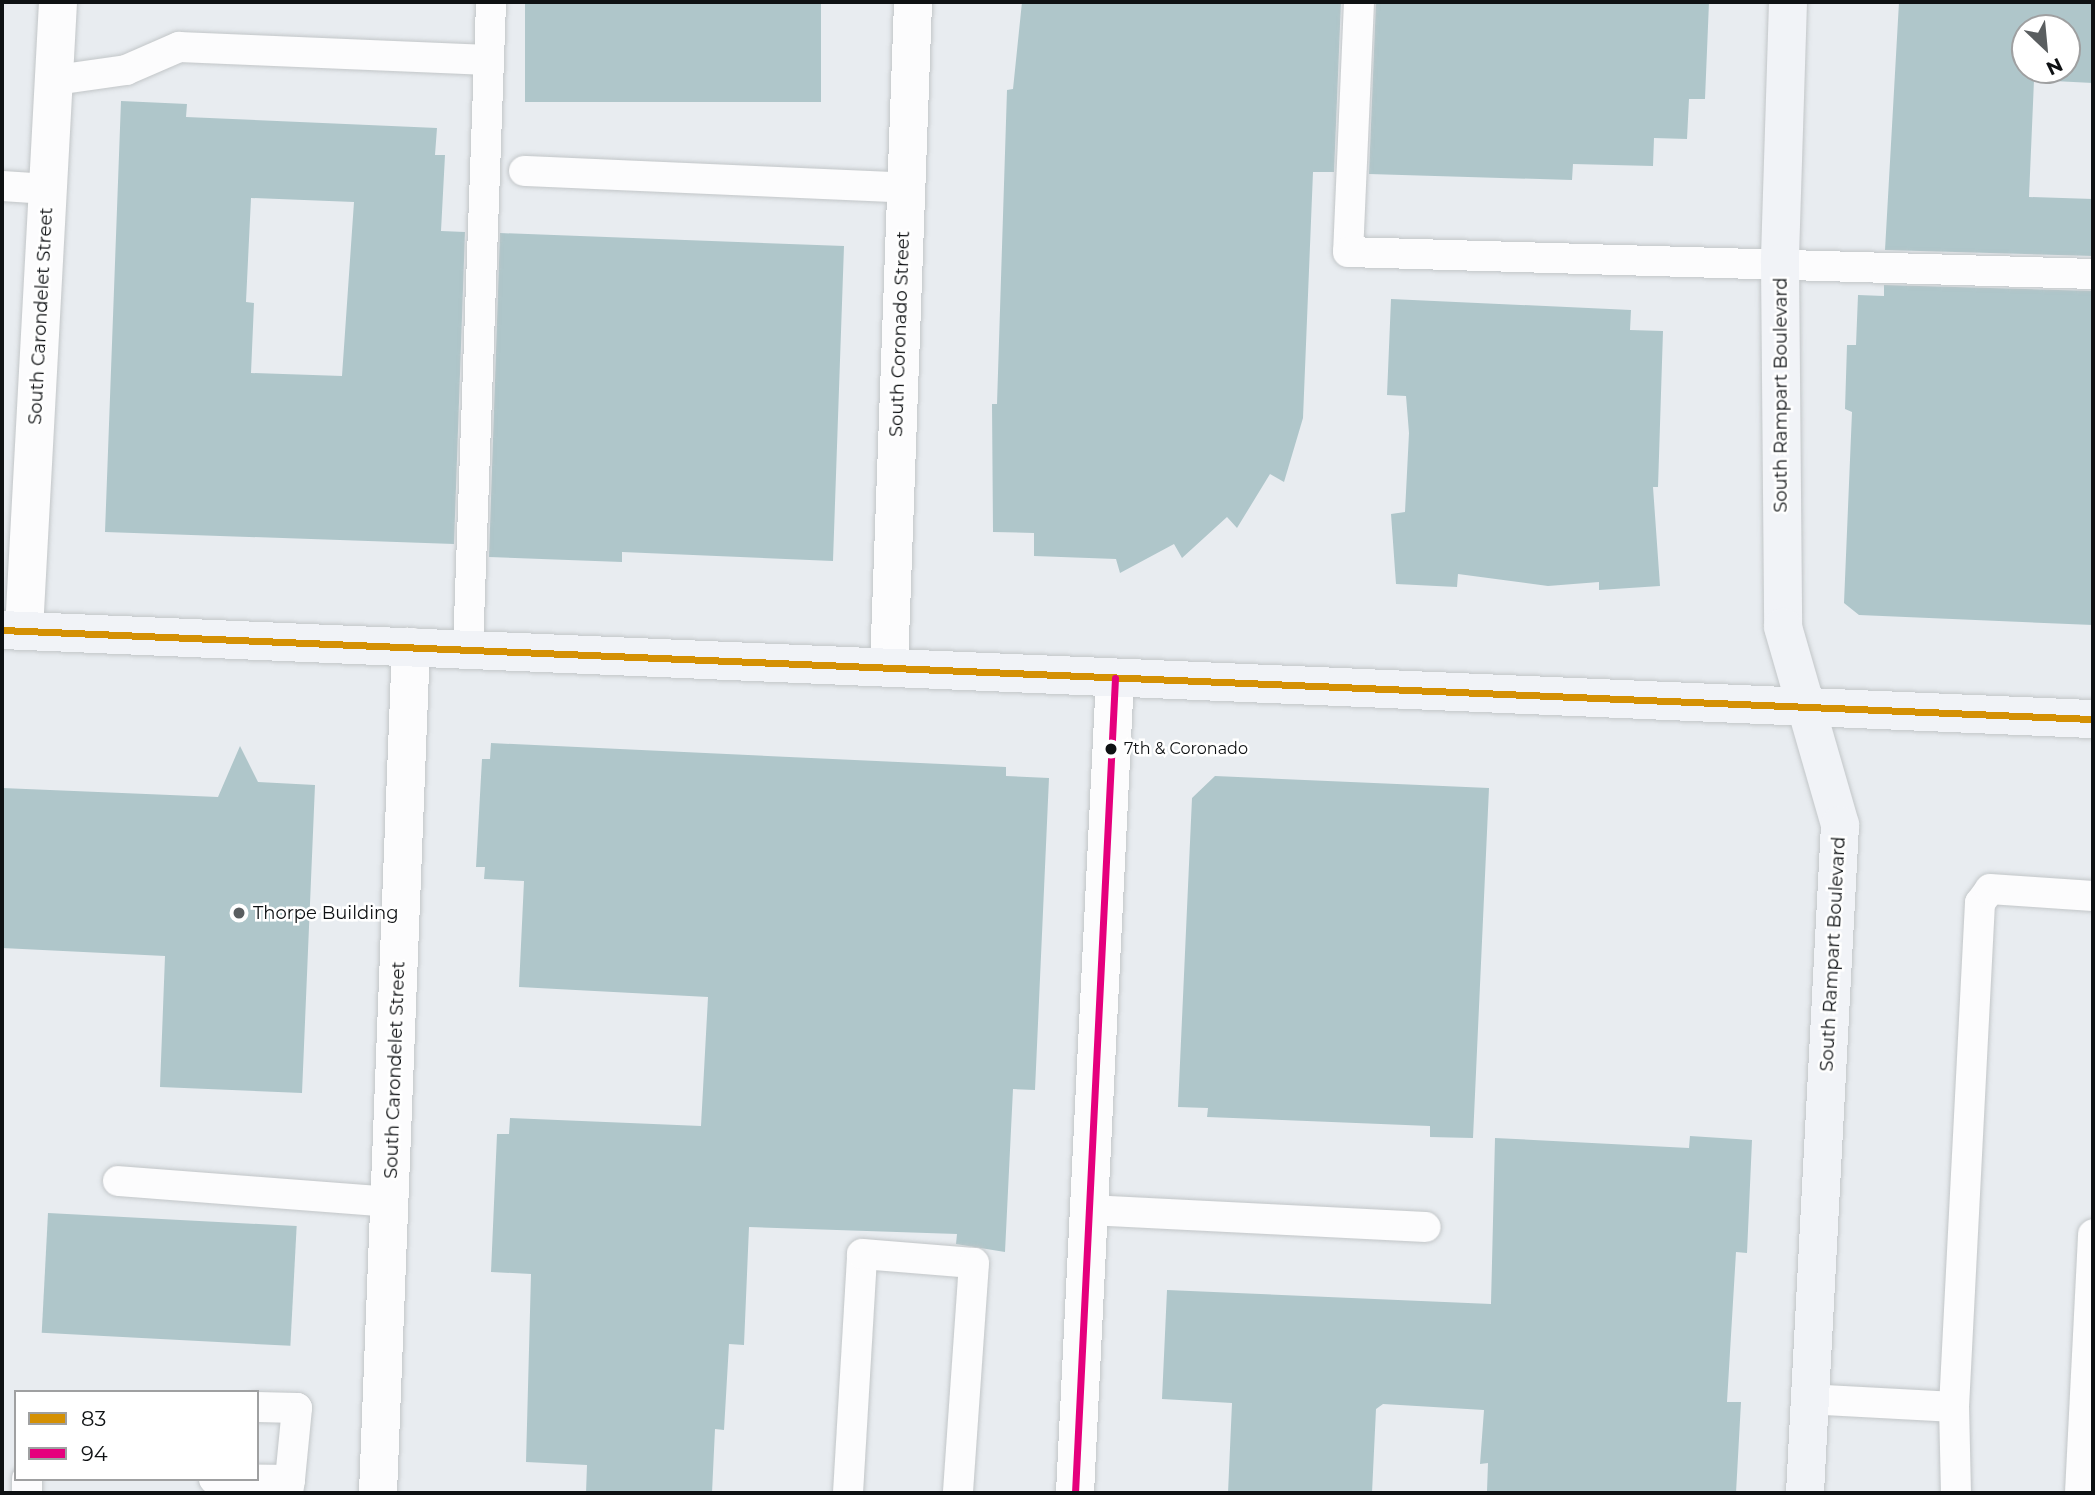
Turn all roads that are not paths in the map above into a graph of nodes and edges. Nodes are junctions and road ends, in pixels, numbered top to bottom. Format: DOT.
graph roads {
  1 [pos="58,2"];
  2 [pos="491,2"];
  3 [pos="913,2"];
  4 [pos="1359,2"];
  5 [pos="1788,2"];
  6 [pos="489,60"];
  7 [pos="56,80"];
  8 [pos="524,172"];
  9 [pos="2,186"];
  10 [pos="906,188"];
  11 [pos="48,189"];
  12 [pos="1780,263"];
  13 [pos="2093,274"];
  14 [pos="13,630"];
  15 [pos="411,647"];
  16 [pos="468,649"];
  17 [pos="889,667"];
  18 [pos="1115,678"];
  19 [pos="1808,705"];
  20 [pos="2093,719"];
  21 [pos="2093,896"];
  22 [pos="118,1181"];
  23 [pos="389,1202"];
  24 [pos="1088,1210"];
  25 [pos="1426,1227"];
  26 [pos="2093,1234"];
  27 [pos="1807,1399"];
  28 [pos="259,1407"];
  29 [pos="1954,1407"];
  30 [pos="233,1481"];
  31 [pos="289,1487"];
  32 [pos="378,1493"];
  33 [pos="848,1493"];
  34 [pos="958,1493"];
  35 [pos="1075,1493"];
  36 [pos="1805,1493"];
  37 [pos="1956,1493"];
  38 [pos="2080,1493"];
  1 -- 7 [label="street, South Carondelet Street"];
  2 -- 6 [label="lane"];
  3 -- 10 [label="street, South Coronado Street"];
  4 -- 12 [label="lane"];
  5 -- 12 [label="street, South Rampart Boulevard"];
  6 -- 7 [label="lane"];
  6 -- 16 [label="lane"];
  7 -- 11 [label="street, South Carondelet Street"];
  8 -- 10 [label="lane"];
  9 -- 11 [label="lane"];
  10 -- 17 [label="street, South Coronado Street"];
  11 -- 14 [label="street, South Carondelet Street"];
  12 -- 13 [label="lane"];
  12 -- 19 [label="street, South Rampart Boulevard"];
  14 -- 15 [label="street"];
  15 -- 16 [label="street"];
  15 -- 23 [label="street, South Carondelet Street"];
  16 -- 17 [label="street"];
  17 -- 18 [label="street"];
  18 -- 19 [label="street"];
  18 -- 24 [label="street"];
  19 -- 20 [label="street"];
  19 -- 27 [label="street, South Rampart Boulevard"];
  21 -- 29 [label="lane"];
  22 -- 23 [label="lane"];
  23 -- 32 [label="street, South Carondelet Street"];
  24 -- 25 [label="lane"];
  24 -- 35 [label="street"];
  26 -- 38 [label="lane"];
  27 -- 29 [label="lane"];
  27 -- 36 [label="street, South Rampart Boulevard"];
  28 -- 31 [label="lane"];
  29 -- 37 [label="lane"];
  30 -- 31 [label="lane"];
  33 -- 34 [label="lane"];
}
